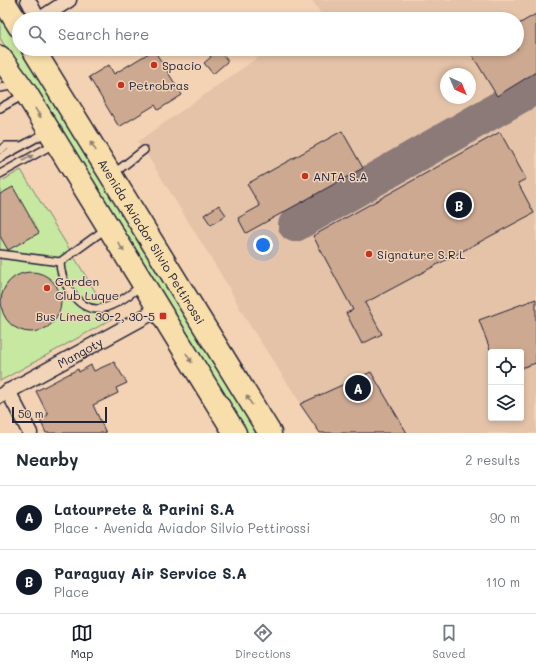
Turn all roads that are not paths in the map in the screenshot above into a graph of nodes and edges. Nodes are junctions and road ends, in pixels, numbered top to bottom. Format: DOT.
graph roads {
  1 [pos="3,0"];
  2 [pos="28,0"];
  3 [pos="69,0"];
  4 [pos="35,12"];
  5 [pos="50,12"];
  6 [pos="12,15"];
  7 [pos="37,56"];
  8 [pos="1,60"];
  9 [pos="15,89"];
  10 [pos="0,108"];
  11 [pos="52,137"];
  12 [pos="20,146"];
  13 [pos="0,150"];
  14 [pos="144,152"];
  15 [pos="0,158"];
  16 [pos="0,174"];
  17 [pos="111,176"];
  18 [pos="108,227"];
  19 [pos="0,254"];
  20 [pos="60,262"];
  21 [pos="144,284"];
  22 [pos="159,309"];
  23 [pos="4,393"];
  24 [pos="30,433"];
  25 [pos="235,433"];
  26 [pos="270,433"];
  1 -- 6 [label="highway"];
  2 -- 4 [label="street"];
  3 -- 5 [label="street"];
  17 -- 7 [label="highway, Avenida Aviador Silvio Pettirossi, one-way"];
  8 -- 9 [label="highway"];
  9 -- 10 [label="lane"];
  9 -- 11 [label="highway, one-way"];
  11 -- 12 [label="lane"];
  16 -- 11 [label="lane, one-way"];
  11 -- 18 [label="highway"];
  12 -- 13 [label="lane"];
  12 -- 15 [label="lane"];
  14 -- 17 [label="lane"];
  26 -- 17 [label="highway, Avenida Aviador Silvio Pettirossi, one-way"];
  18 -- 20 [label="lane"];
  18 -- 21 [label="highway, one-way"];
  19 -- 20 [label="lane"];
  20 -- 21 [label="lane"];
  21 -- 22 [label="highway"];
  22 -- 23 [label="street, Mangoty"];
  22 -- 25 [label="highway, one-way"];
  23 -- 24 [label="street"];
}
